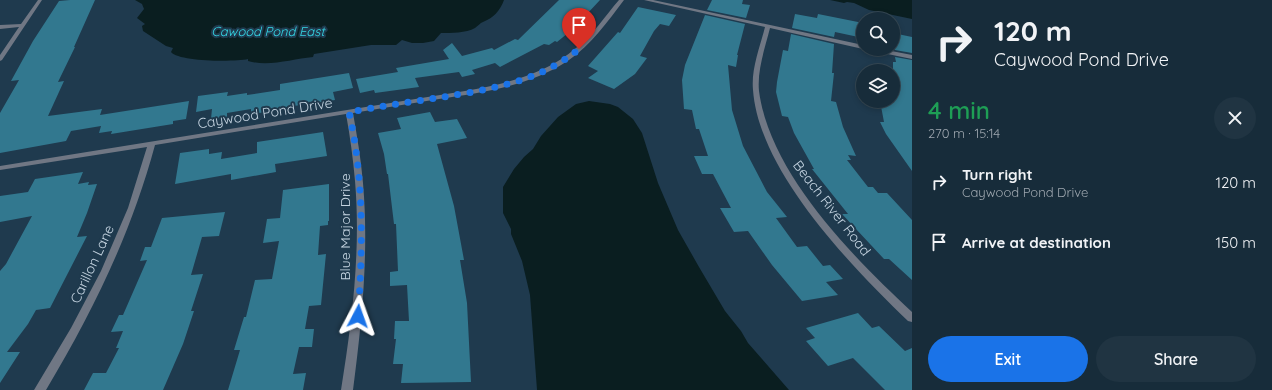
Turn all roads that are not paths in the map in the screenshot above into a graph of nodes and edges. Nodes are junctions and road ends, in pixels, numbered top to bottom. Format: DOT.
graph roads {
  1 [pos="40,0"];
  2 [pos="622,0"];
  3 [pos="646,0"];
  4 [pos="23,25"];
  5 [pos="768,27"];
  6 [pos="0,28"];
  7 [pos="856,46"];
  8 [pos="900,55"];
  9 [pos="912,57"];
  10 [pos="0,59"];
  11 [pos="349,112"];
  12 [pos="152,143"];
  13 [pos="0,168"];
  14 [pos="912,318"];
  15 [pos="40,390"];
  16 [pos="347,390"];
  1 -- 4 [label="street"];
  2 -- 11 [label="street, Caywood Pond Drive"];
  3 -- 5 [label="street"];
  4 -- 6 [label="street"];
  4 -- 10 [label="street"];
  5 -- 7 [label="street"];
  5 -- 14 [label="street, Beach River Road"];
  8 -- 9 [label="street"];
  11 -- 12 [label="street, Caywood Pond Drive"];
  11 -- 16 [label="street, Blue Major Drive"];
  12 -- 13 [label="street, Caywood Pond Drive"];
  12 -- 15 [label="street, Carillon Lane"];
}
